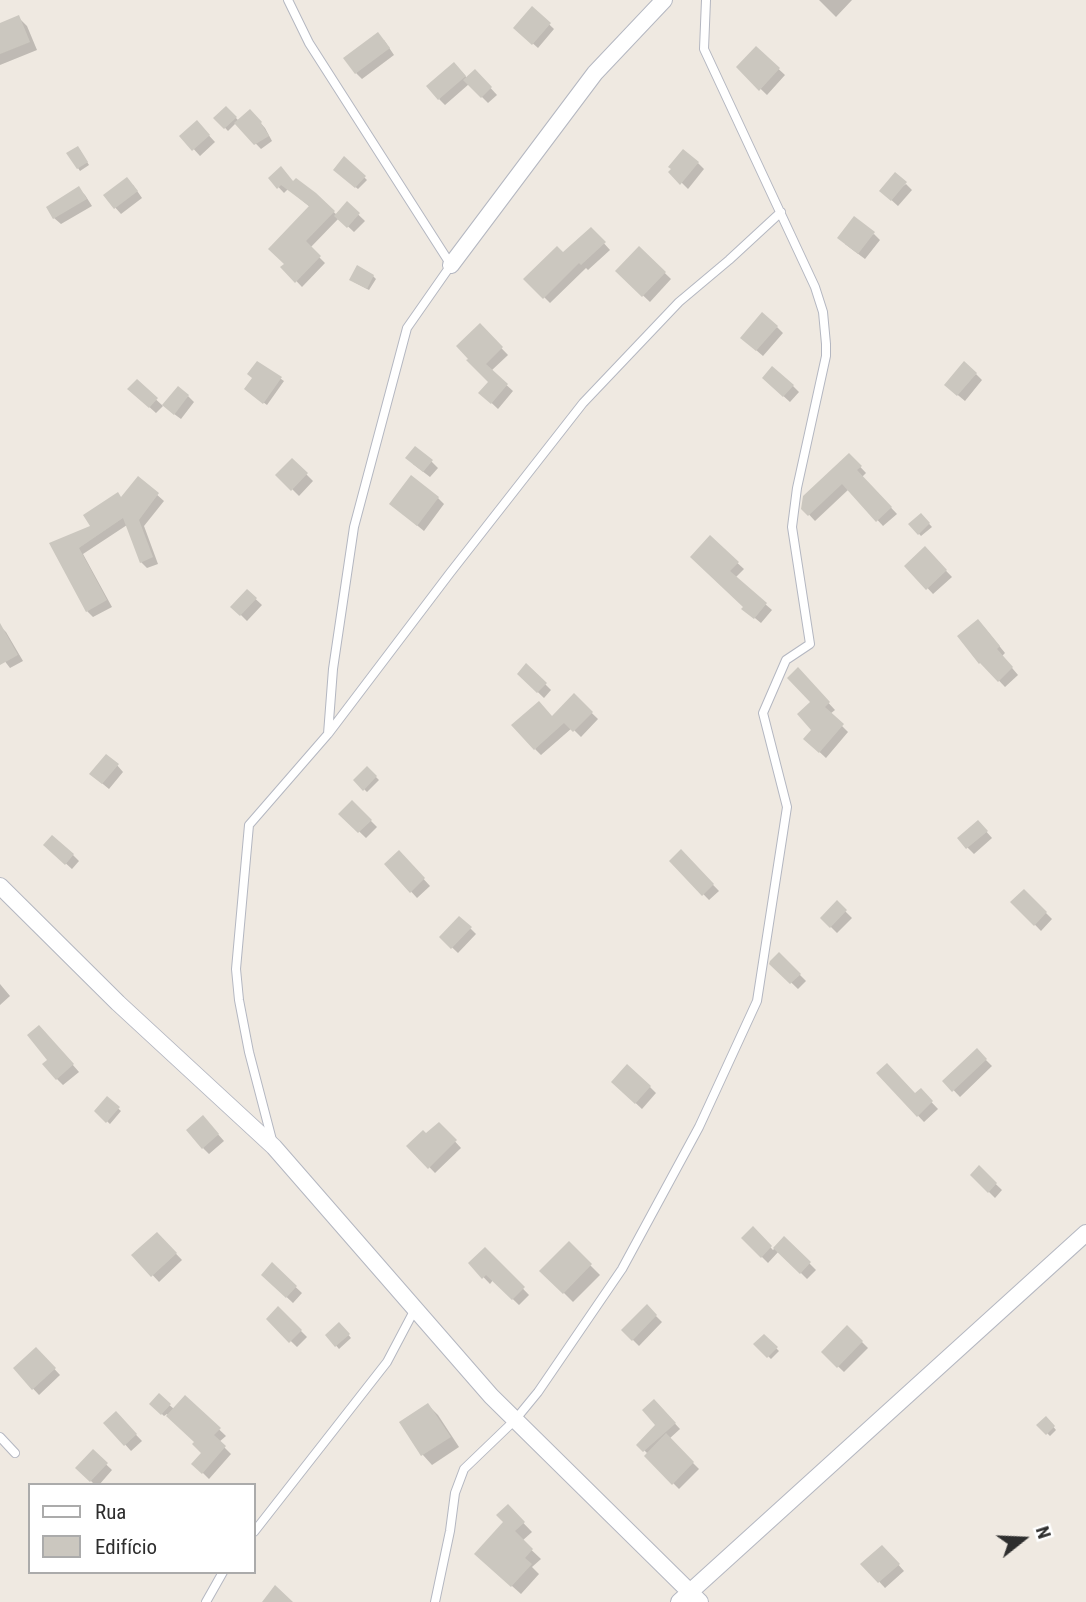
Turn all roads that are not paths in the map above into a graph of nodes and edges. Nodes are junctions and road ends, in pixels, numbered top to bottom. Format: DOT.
graph roads {
  1 [pos="288,0"];
  2 [pos="664,0"];
  3 [pos="706,0"];
  4 [pos="781,212"];
  5 [pos="451,265"];
  6 [pos="328,734"];
  7 [pos="0,886"];
  8 [pos="274,1147"];
  9 [pos="1086,1233"];
  10 [pos="415,1309"];
  11 [pos="515,1420"];
  12 [pos="0,1437"];
  13 [pos="15,1452"];
  14 [pos="256,1529"];
  15 [pos="222,1574"];
  16 [pos="690,1599"];
  17 [pos="206,1602"];
  18 [pos="435,1602"];
  1 -- 5 [label="lane"];
  2 -- 5 [label="street"];
  3 -- 4 [label="lane"];
  4 -- 6 [label="lane"];
  4 -- 11 [label="lane"];
  5 -- 6 [label="lane"];
  6 -- 8 [label="lane"];
  7 -- 8 [label="street"];
  8 -- 10 [label="street"];
  9 -- 16 [label="street"];
  10 -- 11 [label="street"];
  10 -- 14 [label="lane"];
  11 -- 16 [label="street"];
  11 -- 18 [label="lane"];
  12 -- 13 [label="lane"];
  15 -- 17 [label="lane"];
}
